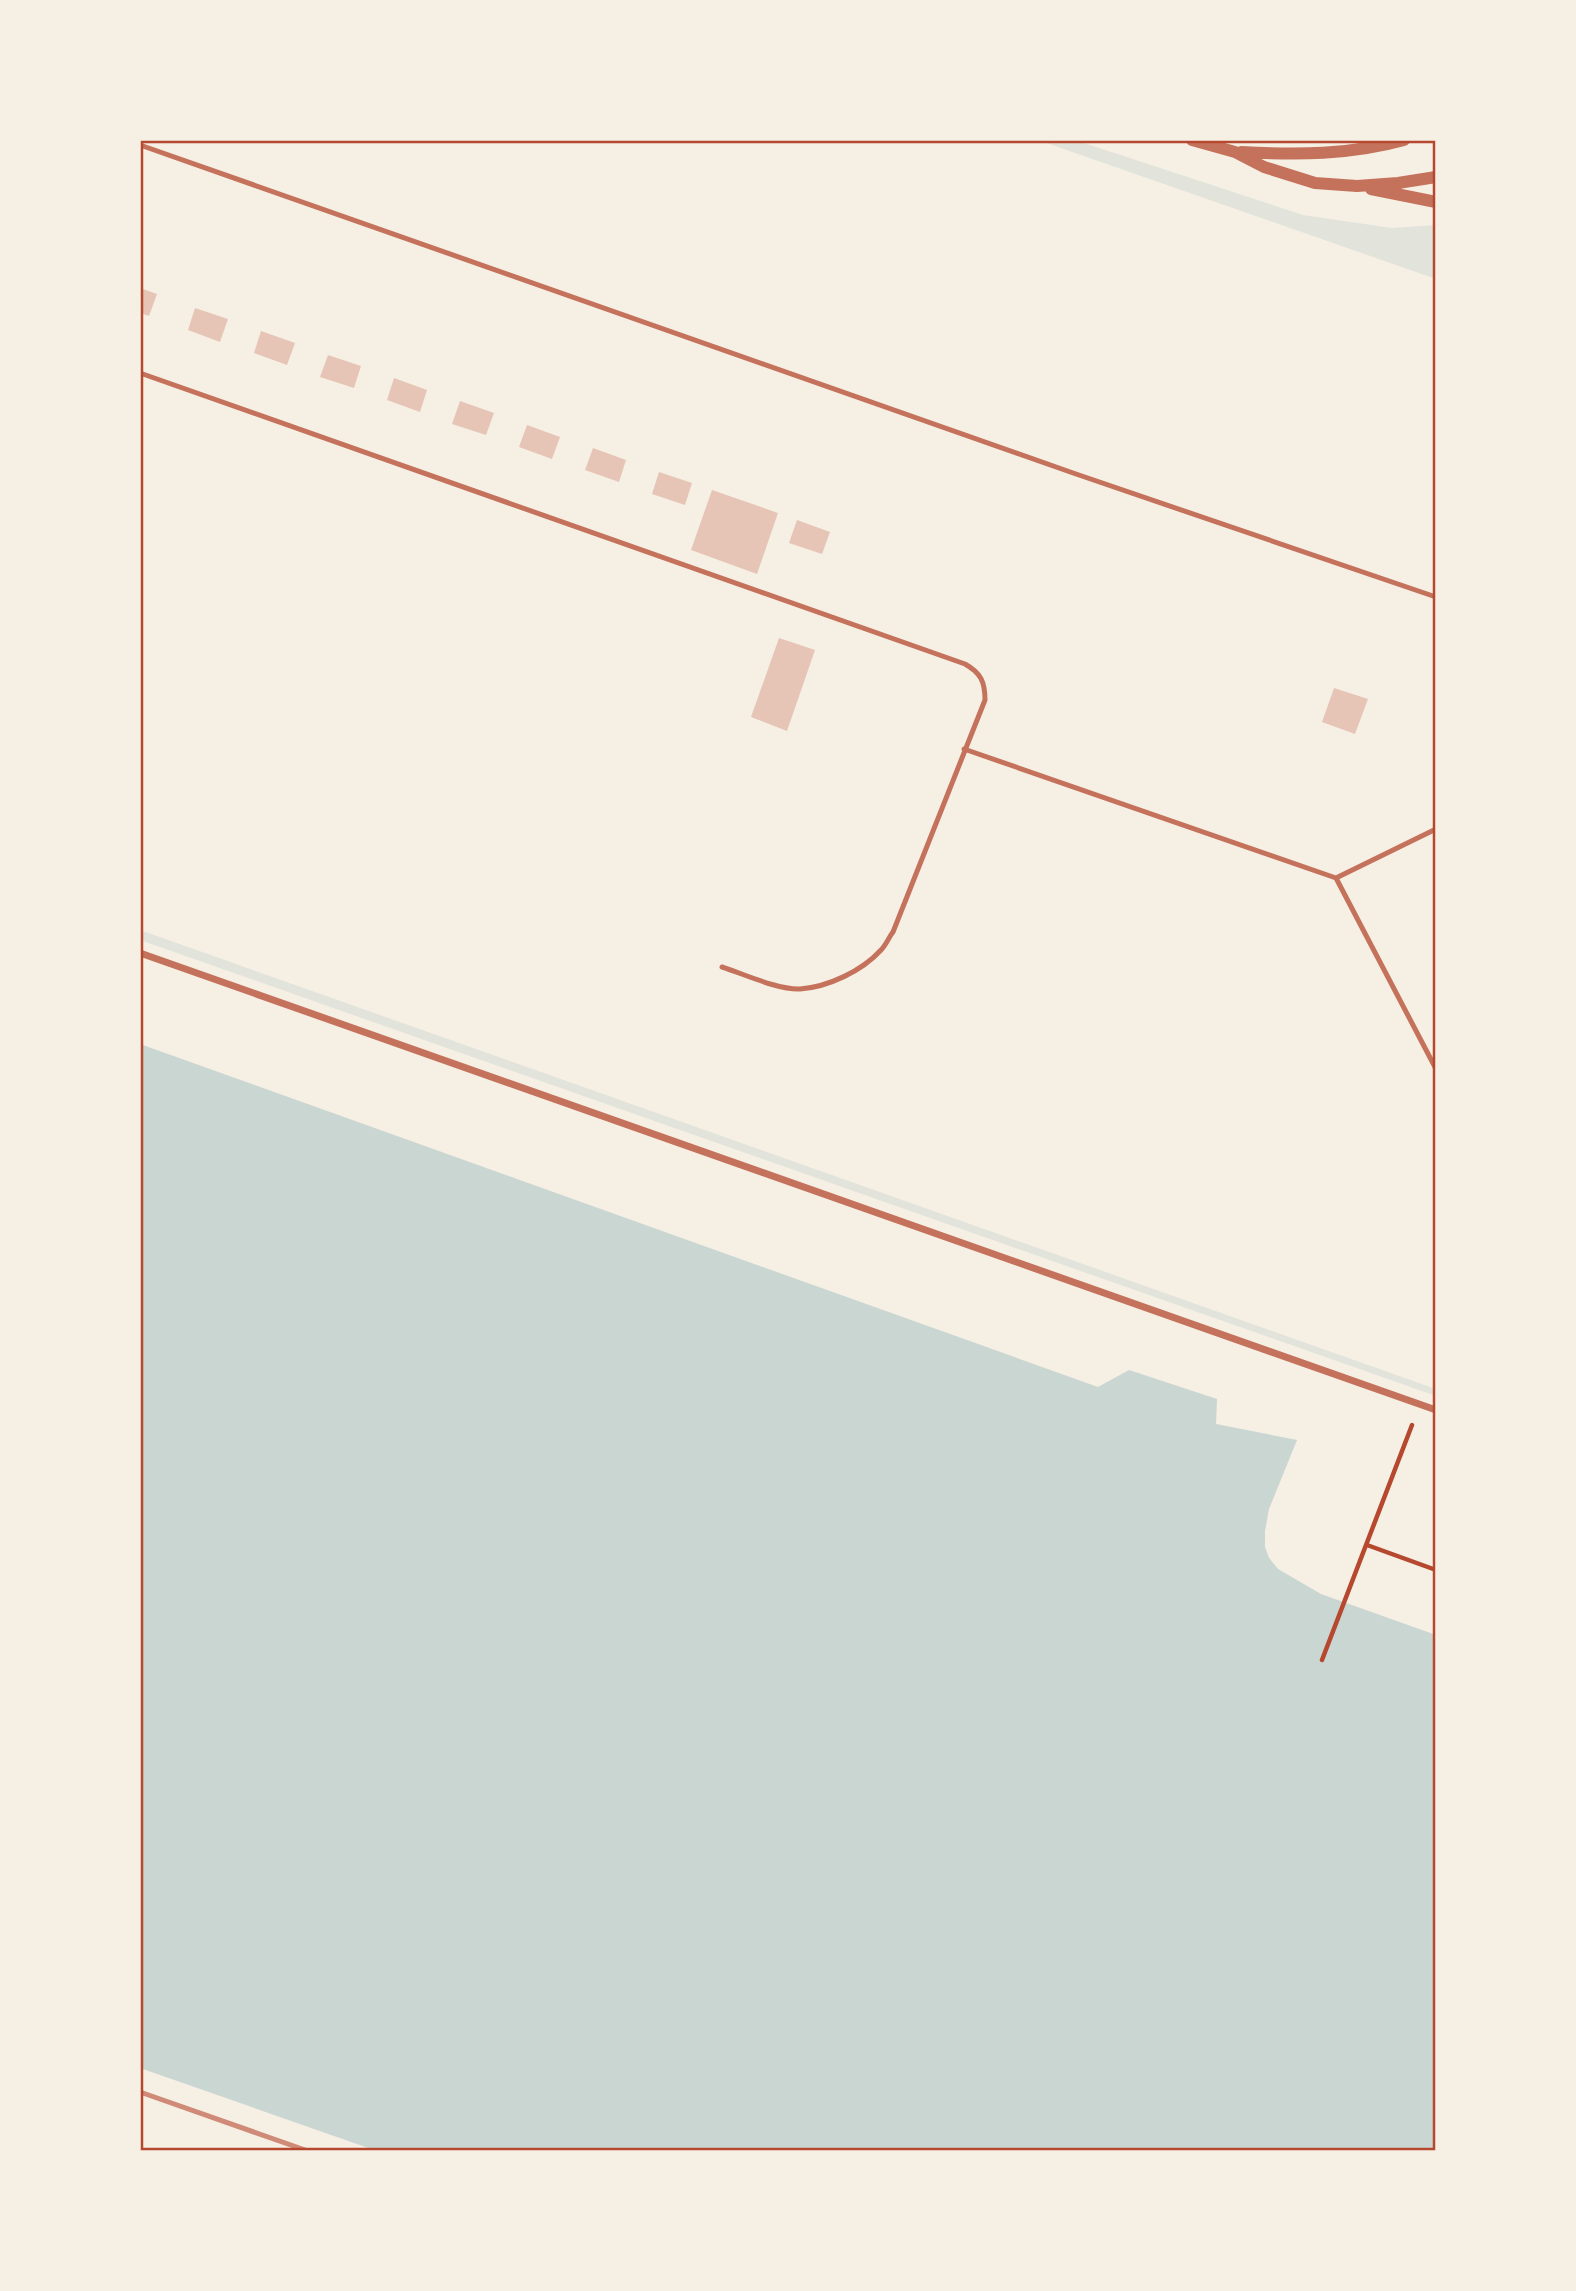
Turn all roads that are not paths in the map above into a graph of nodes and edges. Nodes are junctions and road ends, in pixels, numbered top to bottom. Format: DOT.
graph roads {
  1 [pos="1192,140"];
  2 [pos="1404,140"];
  3 [pos="140,145"];
  4 [pos="1235,152"];
  5 [pos="1436,177"];
  6 [pos="1357,186"];
  7 [pos="1436,202"];
  8 [pos="140,373"];
  9 [pos="1436,597"];
  10 [pos="964,750"];
  11 [pos="1436,829"];
  12 [pos="1336,878"];
  13 [pos="140,953"];
  14 [pos="722,967"];
  15 [pos="1436,1069"];
  16 [pos="1436,1409"];
  1 -- 4 [label="street"];
  2 -- 4 [label="street"];
  3 -- 9 [label="lane"];
  4 -- 6 [label="street"];
  5 -- 6 [label="street"];
  6 -- 7 [label="street"];
  8 -- 10 [label="lane"];
  10 -- 12 [label="lane"];
  10 -- 14 [label="lane"];
  11 -- 12 [label="lane"];
  12 -- 15 [label="lane"];
  13 -- 16 [label="street"];
}
